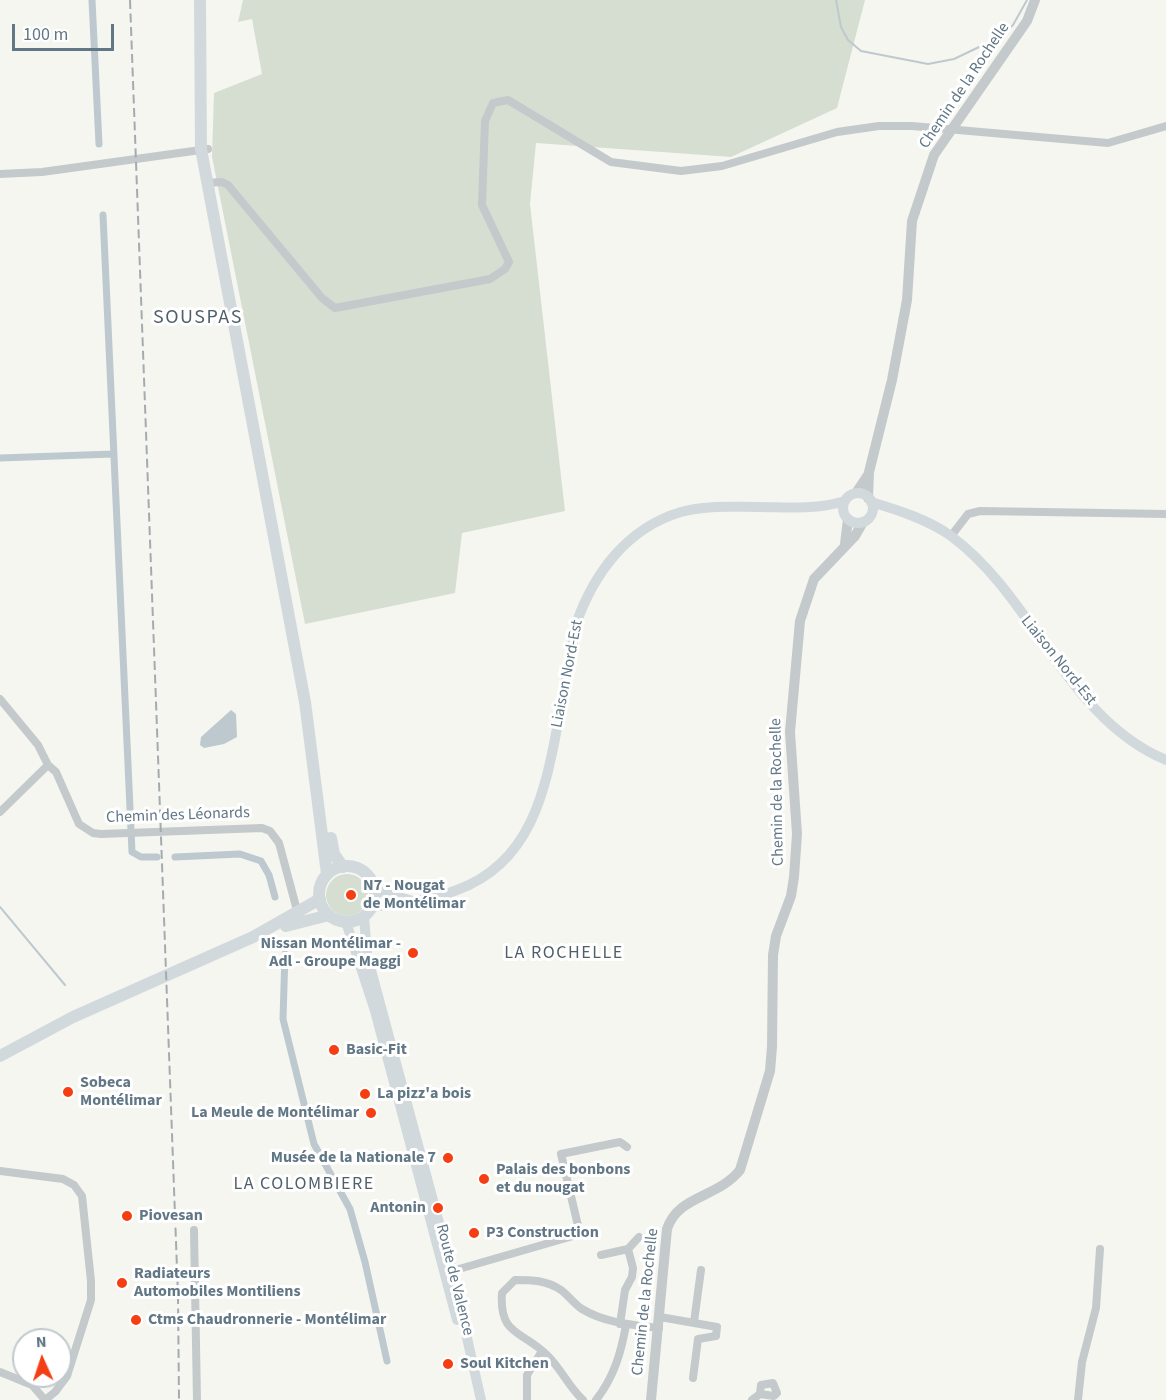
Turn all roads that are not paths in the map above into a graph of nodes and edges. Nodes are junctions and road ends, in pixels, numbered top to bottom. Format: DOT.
graph roads {
  1 [pos="200,0"];
  2 [pos="208,0"];
  3 [pos="1035,0"];
  4 [pos="1166,126"];
  5 [pos="950,131"];
  6 [pos="205,149"];
  7 [pos="0,174"];
  8 [pos="210,183"];
  9 [pos="869,472"];
  10 [pos="856,494"];
  11 [pos="870,500"];
  12 [pos="845,501"];
  13 [pos="814,507"];
  14 [pos="901,513"];
  15 [pos="1166,514"];
  16 [pos="847,517"];
  17 [pos="867,519"];
  18 [pos="951,536"];
  19 [pos="844,547"];
  20 [pos="0,699"];
  21 [pos="1166,760"];
  22 [pos="48,765"];
  23 [pos="0,812"];
  24 [pos="343,867"];
  25 [pos="327,874"];
  26 [pos="375,890"];
  27 [pos="320,899"];
  28 [pos="416,901"];
  29 [pos="368,912"];
  30 [pos="298,914"];
  31 [pos="329,915"];
  32 [pos="346,922"];
  33 [pos="253,937"];
  34 [pos="0,1056"];
  35 [pos="627,1147"];
  36 [pos="0,1171"];
  37 [pos="195,1230"];
  38 [pos="639,1237"];
  39 [pos="628,1249"];
  40 [pos="1100,1249"];
  41 [pos="601,1255"];
  42 [pos="701,1270"];
  43 [pos="452,1271"];
  44 [pos="697,1322"];
  45 [pos="660,1323"];
  46 [pos="623,1324"];
  47 [pos="698,1338"];
  48 [pos="542,1351"];
  49 [pos="0,1372"];
  50 [pos="693,1378"];
  51 [pos="777,1387"];
  52 [pos="45,1400"];
  53 [pos="197,1400"];
  54 [pos="482,1400"];
  55 [pos="527,1400"];
  56 [pos="583,1400"];
  57 [pos="596,1400"];
  58 [pos="651,1400"];
  59 [pos="752,1400"];
  60 [pos="1078,1400"];
  1 -- 6 [label="main road"];
  2 -- 6 [label="main road"];
  3 -- 5 [label="street, Chemin de la Rochelle"];
  4 -- 5 [label="street"];
  5 -- 8 [label="street"];
  5 -- 9 [label="street, Chemin de la Rochelle"];
  6 -- 7 [label="street"];
  6 -- 8 [label="main road"];
  8 -- 24 [label="main road"];
  8 -- 25 [label="main road"];
  9 -- 10 [label="street, Chemin de la Rochelle"];
  9 -- 11 [label="street, Chemin de la Rochelle"];
  10 -- 11 [label="main road, Liaison Nord-Est"];
  10 -- 12 [label="main road"];
  11 -- 14 [label="main road, Liaison Nord-Est"];
  11 -- 17 [label="main road"];
  12 -- 13 [label="main road, Liaison Nord-Est"];
  12 -- 16 [label="main road"];
  13 -- 16 [label="main road, Liaison Nord-Est"];
  13 -- 28 [label="main road, Liaison Nord-Est"];
  14 -- 17 [label="main road, Liaison Nord-Est"];
  14 -- 18 [label="main road, Liaison Nord-Est"];
  15 -- 18 [label="street"];
  16 -- 17 [label="main road, Liaison Nord-Est"];
  16 -- 19 [label="street"];
  17 -- 19 [label="street, Chemin de la Rochelle"];
  18 -- 21 [label="main road, Liaison Nord-Est"];
  19 -- 45 [label="street, Chemin de la Rochelle"];
  20 -- 22 [label="street, Chemin des Léonards"];
  22 -- 23 [label="street"];
  22 -- 30 [label="street, Chemin des Léonards"];
  24 -- 25 [label="main road"];
  24 -- 26 [label="main road"];
  25 -- 27 [label="main road"];
  26 -- 28 [label="main road"];
  26 -- 29 [label="main road"];
  27 -- 30 [label="main road"];
  27 -- 31 [label="main road"];
  28 -- 29 [label="main road, Liaison Nord-Est"];
  29 -- 32 [label="main road"];
  29 -- 43 [label="main road, Route de Valence"];
  30 -- 33 [label="main road"];
  31 -- 32 [label="main road"];
  31 -- 33 [label="main road"];
  32 -- 54 [label="main road, Route de Valence"];
  33 -- 34 [label="main road"];
  35 -- 43 [label="street"];
  36 -- 52 [label="street"];
  37 -- 53 [label="street"];
  38 -- 39 [label="street"];
  39 -- 41 [label="street"];
  39 -- 46 [label="street"];
  40 -- 60 [label="street"];
  42 -- 44 [label="street"];
  43 -- 54 [label="main road, Route de Valence"];
  44 -- 45 [label="street"];
  44 -- 47 [label="street"];
  44 -- 47 [label="street"];
  45 -- 46 [label="street"];
  45 -- 58 [label="street, Chemin de la Rochelle"];
  46 -- 48 [label="street"];
  46 -- 57 [label="street"];
  47 -- 50 [label="street"];
  48 -- 55 [label="street"];
  48 -- 56 [label="street"];
  49 -- 52 [label="street"];
  51 -- 59 [label="street"];
}
